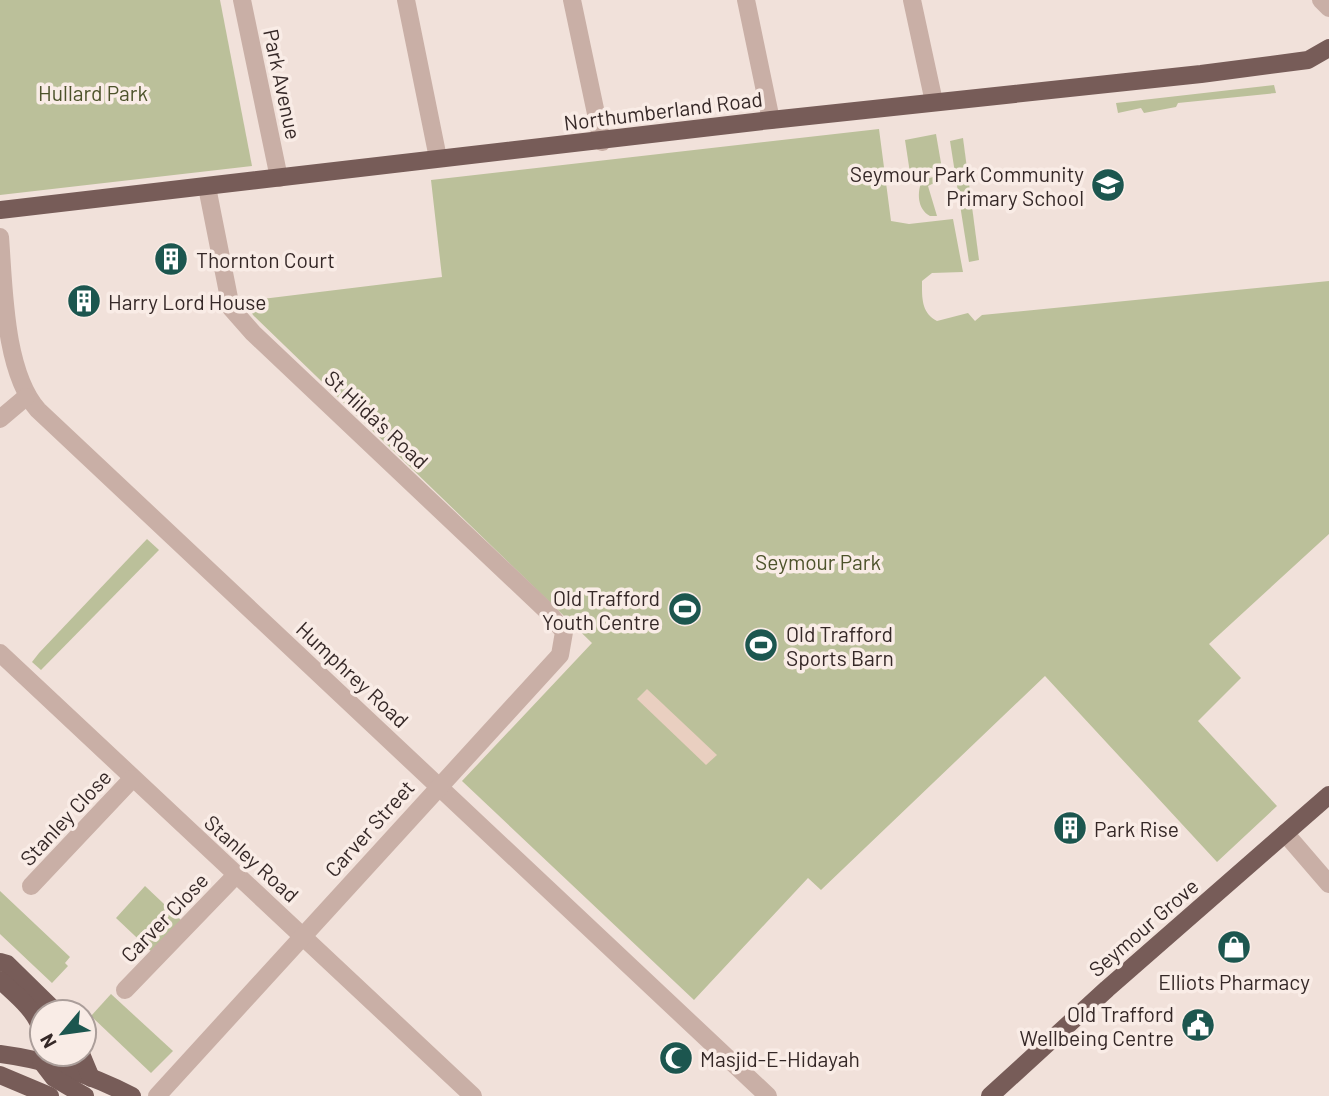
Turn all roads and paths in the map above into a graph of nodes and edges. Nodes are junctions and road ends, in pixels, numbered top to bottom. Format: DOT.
graph roads {
  1 [pos="242,0"];
  2 [pos="406,0"];
  3 [pos="572,0"];
  4 [pos="746,0"];
  5 [pos="912,0"];
  6 [pos="1321,0"];
  7 [pos="1329,8"];
  8 [pos="1329,48"];
  9 [pos="934,102"];
  10 [pos="771,120"];
  11 [pos="602,142"];
  12 [pos="438,158"];
  13 [pos="279,178"];
  14 [pos="207,187"];
  15 [pos="0,210"];
  16 [pos="0,237"];
  17 [pos="26,397"];
  18 [pos="0,419"];
  19 [pos="0,653"];
  20 [pos="560,655"];
  21 [pos="132,779"];
  22 [pos="439,785"];
  23 [pos="1329,795"];
  24 [pos="1285,833"];
  25 [pos="236,875"];
  26 [pos="1329,884"];
  27 [pos="31,886"];
  28 [pos="303,935"];
  29 [pos="0,962"];
  30 [pos="0,980"];
  31 [pos="125,990"];
  32 [pos="42,998"];
  33 [pos="28,1007"];
  34 [pos="0,1054"];
  35 [pos="28,1057"];
  36 [pos="48,1068"];
  37 [pos="68,1068"];
  38 [pos="87,1068"];
  39 [pos="0,1075"];
  40 [pos="91,1077"];
  41 [pos="50,1096"];
  42 [pos="85,1096"];
  43 [pos="132,1096"];
  44 [pos="157,1096"];
  45 [pos="473,1096"];
  46 [pos="768,1096"];
  47 [pos="990,1096"];
  1 -- 13 [label="street, Park Avenue"];
  2 -- 12 [label="street"];
  3 -- 11 [label="street"];
  4 -- 10 [label="street"];
  5 -- 9 [label="street"];
  6 -- 7 [label="street"];
  8 -- 9 [label="main road, Northumberland Road"];
  9 -- 10 [label="main road, Northumberland Road"];
  10 -- 11 [label="main road, Northumberland Road"];
  11 -- 12 [label="main road, Northumberland Road"];
  12 -- 13 [label="main road, Northumberland Road"];
  13 -- 14 [label="main road, Northumberland Road"];
  14 -- 15 [label="main road, Northumberland Road"];
  14 -- 20 [label="street, St Hilda's Road"];
  16 -- 17 [label="street, Humphrey Road"];
  17 -- 18 [label="street"];
  17 -- 22 [label="street, Humphrey Road"];
  19 -- 21 [label="street, Stanley Road"];
  20 -- 22 [label="street, Carver Street"];
  21 -- 25 [label="street, Stanley Road"];
  21 -- 27 [label="street, Stanley Close"];
  22 -- 28 [label="street, Carver Street"];
  22 -- 46 [label="street, Humphrey Road"];
  23 -- 24 [label="main road, Seymour Grove"];
  24 -- 26 [label="street"];
  24 -- 47 [label="main road, Seymour Grove"];
  25 -- 28 [label="street, Stanley Road"];
  25 -- 31 [label="street, Carver Close"];
  28 -- 44 [label="street, Carver Street"];
  28 -- 45 [label="street, Stanley Road"];
  29 -- 32 [label="main road"];
  30 -- 33 [label="main road"];
  34 -- 35 [label="main road"];
  36 -- 42 [label="main road"];
  37 -- 40 [label="main road"];
  38 -- 40 [label="main road"];
  39 -- 41 [label="main road"];
  40 -- 43 [label="main road"];
}
